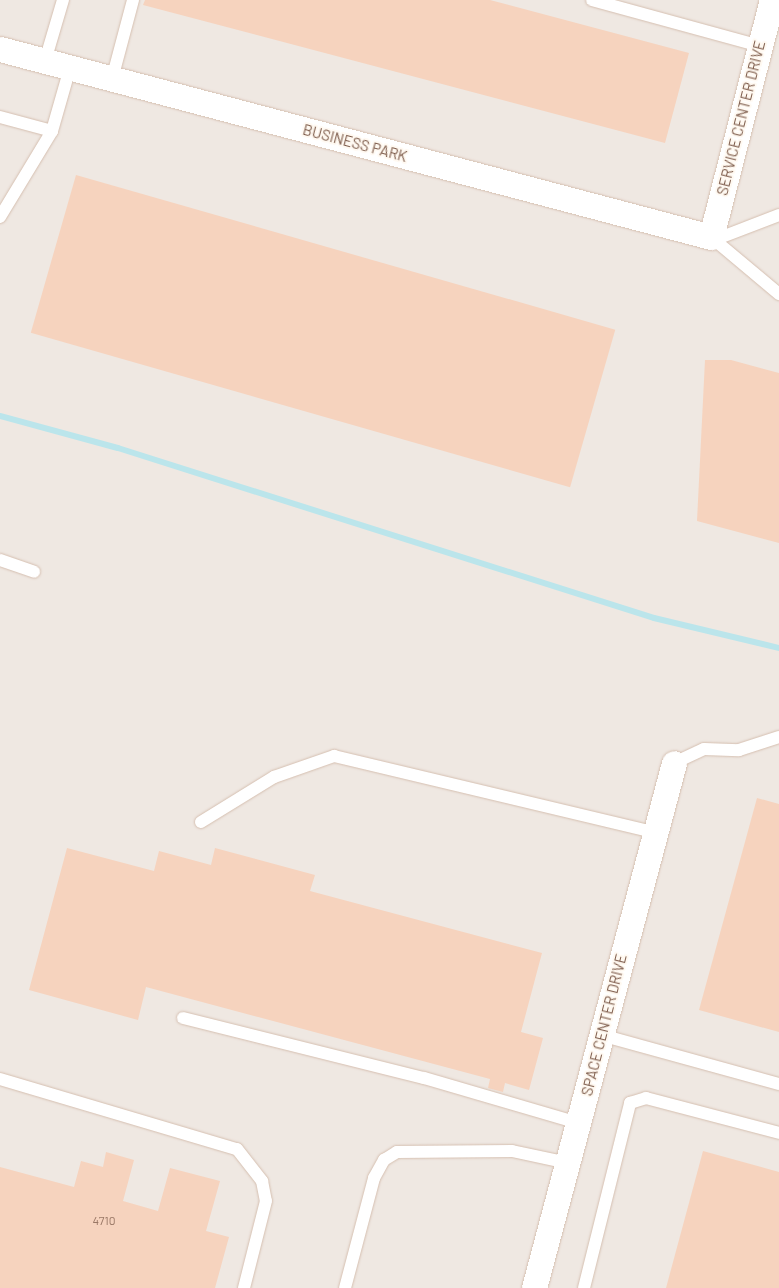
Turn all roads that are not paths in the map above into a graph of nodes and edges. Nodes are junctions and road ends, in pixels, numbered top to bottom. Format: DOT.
graph roads {
  1 [pos="63,0"];
  2 [pos="133,0"];
  3 [pos="592,0"];
  4 [pos="772,0"];
  5 [pos="768,37"];
  6 [pos="0,49"];
  7 [pos="45,61"];
  8 [pos="70,68"];
  9 [pos="112,79"];
  10 [pos="0,117"];
  11 [pos="52,130"];
  12 [pos="779,215"];
  13 [pos="0,217"];
  14 [pos="712,238"];
  15 [pos="779,294"];
  16 [pos="0,560"];
  17 [pos="34,572"];
  18 [pos="779,737"];
  19 [pos="674,762"];
  20 [pos="200,822"];
  21 [pos="653,832"];
  22 [pos="183,1018"];
  23 [pos="601,1035"];
  24 [pos="0,1079"];
  25 [pos="779,1084"];
  26 [pos="578,1123"];
  27 [pos="779,1133"];
  28 [pos="568,1162"];
  29 [pos="244,1288"];
  30 [pos="345,1288"];
  31 [pos="534,1288"];
  32 [pos="584,1288"];
  1 -- 7 [label="lane"];
  2 -- 9 [label="lane"];
  3 -- 5 [label="lane"];
  4 -- 5 [label="street, SERVICE CENTER DRIVE"];
  5 -- 14 [label="street, SERVICE CENTER DRIVE"];
  6 -- 7 [label="street, BUSINESS PARK"];
  7 -- 8 [label="street, BUSINESS PARK"];
  8 -- 9 [label="street, BUSINESS PARK"];
  8 -- 11 [label="lane"];
  9 -- 14 [label="street, BUSINESS PARK"];
  10 -- 11 [label="lane"];
  11 -- 13 [label="lane"];
  12 -- 14 [label="lane"];
  14 -- 15 [label="lane"];
  16 -- 17 [label="lane"];
  18 -- 19 [label="lane"];
  19 -- 21 [label="street, SPACE CENTER DRIVE"];
  20 -- 21 [label="lane"];
  21 -- 23 [label="street, SPACE CENTER DRIVE"];
  22 -- 26 [label="lane"];
  23 -- 25 [label="lane"];
  23 -- 26 [label="street, SPACE CENTER DRIVE"];
  24 -- 29 [label="lane"];
  26 -- 28 [label="street, SPACE CENTER DRIVE"];
  27 -- 32 [label="lane"];
  28 -- 30 [label="lane"];
  28 -- 31 [label="street, SPACE CENTER DRIVE"];
}
